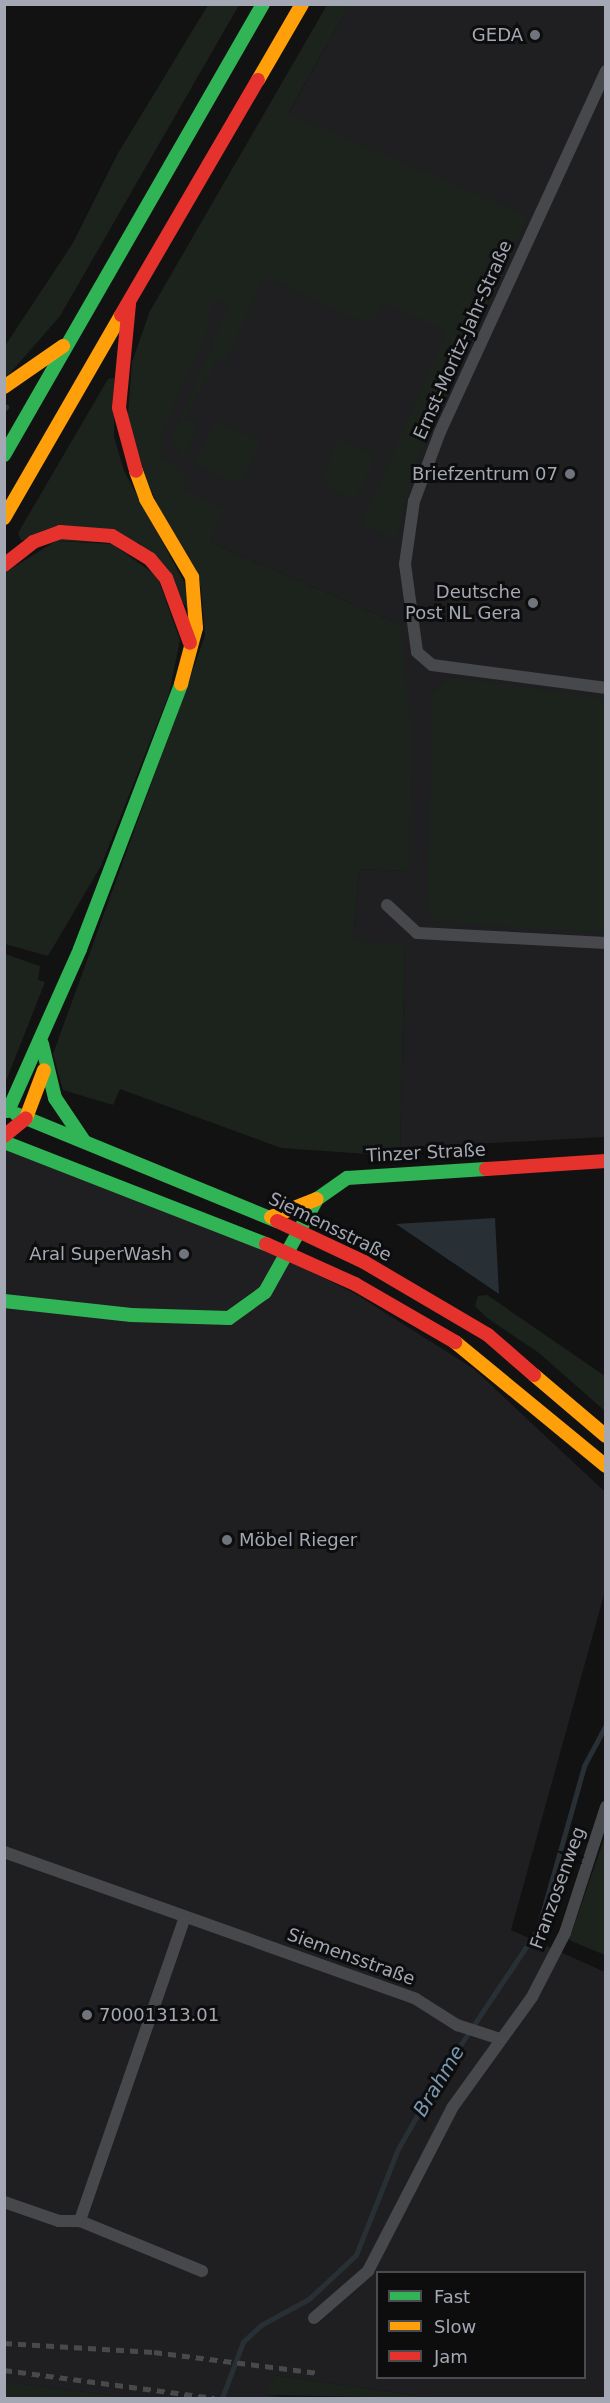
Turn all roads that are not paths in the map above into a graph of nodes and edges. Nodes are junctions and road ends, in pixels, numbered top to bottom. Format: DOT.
graph roads {
  1 [pos="263,4"];
  2 [pos="302,4"];
  3 [pos="606,70"];
  4 [pos="129,304"];
  5 [pos="69,342"];
  6 [pos="4,387"];
  7 [pos="4,455"];
  8 [pos="4,518"];
  9 [pos="4,565"];
  10 [pos="191,646"];
  11 [pos="606,688"];
  12 [pos="387,905"];
  13 [pos="606,943"];
  14 [pos="42,1044"];
  15 [pos="44,1070"];
  16 [pos="6,1115"];
  17 [pos="26,1118"];
  18 [pos="4,1136"];
  19 [pos="84,1141"];
  20 [pos="4,1142"];
  21 [pos="606,1161"];
  22 [pos="317,1199"];
  23 [pos="271,1217"];
  24 [pos="300,1231"];
  25 [pos="290,1253"];
  26 [pos="4,1301"];
  27 [pos="606,1436"];
  28 [pos="606,1466"];
  29 [pos="606,1808"];
  30 [pos="4,1852"];
  31 [pos="185,1917"];
  32 [pos="495,2038"];
  33 [pos="4,2202"];
  34 [pos="80,2221"];
  35 [pos="202,2271"];
  36 [pos="314,2318"];
  1 -- 5 [label="main road"];
  2 -- 4 [label="main road"];
  3 -- 11 [label="street, Ernst-Moritz-Jahr-Straße"];
  4 -- 8 [label="main road"];
  4 -- 10 [label="main road"];
  5 -- 6 [label="main road"];
  5 -- 7 [label="main road"];
  9 -- 10 [label="main road"];
  10 -- 14 [label="main road"];
  12 -- 13 [label="street"];
  14 -- 15 [label="main road"];
  14 -- 16 [label="main road"];
  15 -- 17 [label="main road"];
  15 -- 19 [label="main road"];
  16 -- 17 [label="main road, Siemensstraße"];
  17 -- 18 [label="main road"];
  17 -- 19 [label="main road, Siemensstraße"];
  19 -- 23 [label="main road, Siemensstraße"];
  20 -- 25 [label="main road"];
  21 -- 22 [label="main road, Tinzer Straße"];
  22 -- 23 [label="main road"];
  22 -- 24 [label="main road, Tinzer Straße"];
  23 -- 24 [label="main road, Siemensstraße"];
  24 -- 25 [label="main road, Tinzer Straße"];
  24 -- 27 [label="main road, Siemensstraße"];
  25 -- 26 [label="main road"];
  25 -- 28 [label="main road"];
  29 -- 32 [label="street, Franzosenweg"];
  30 -- 31 [label="street, Siemensstraße"];
  31 -- 32 [label="street, Siemensstraße"];
  31 -- 34 [label="street"];
  32 -- 36 [label="street, Franzosenweg"];
  33 -- 34 [label="street"];
  34 -- 35 [label="street"];
}
